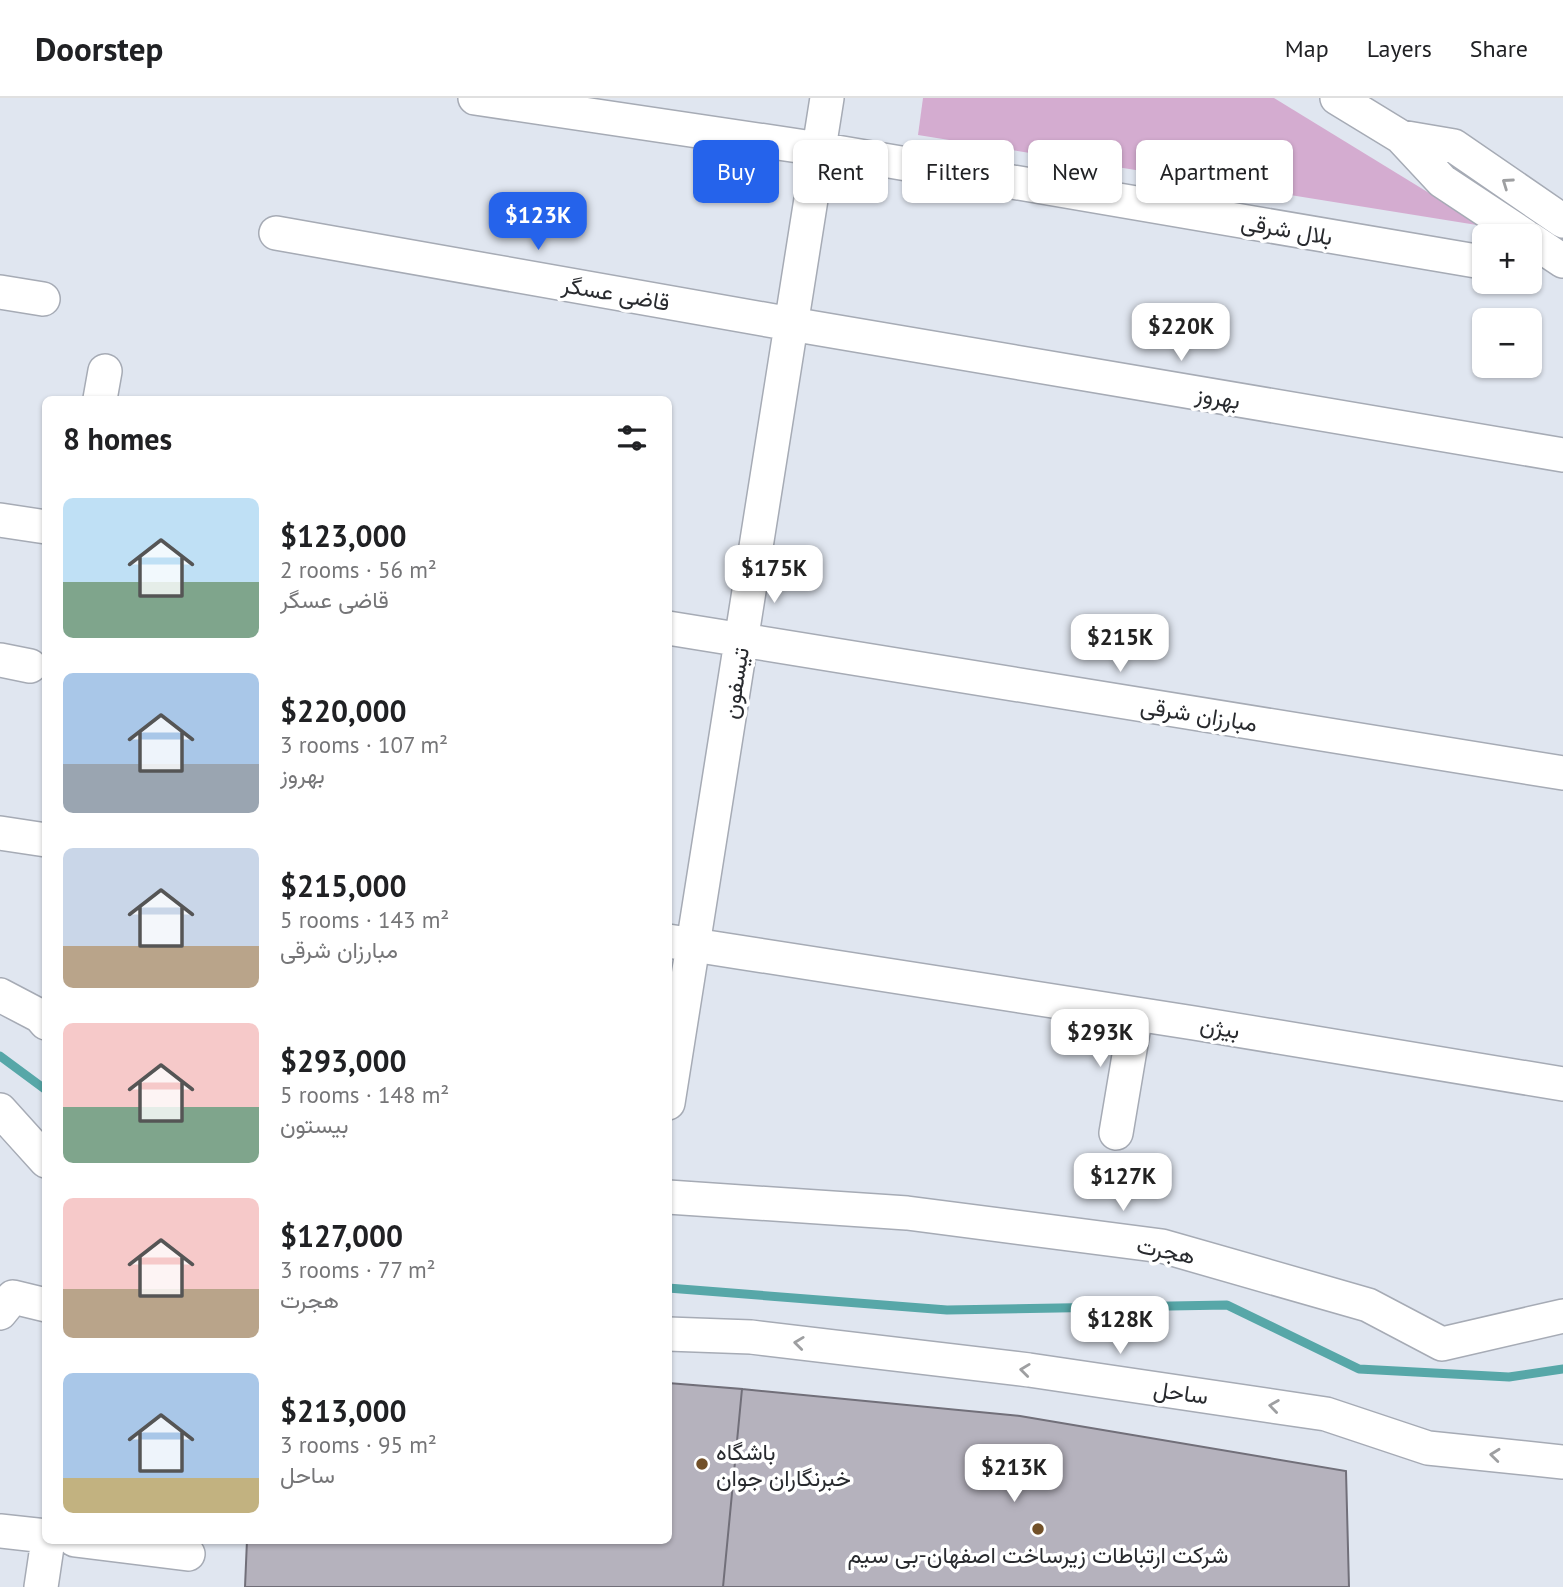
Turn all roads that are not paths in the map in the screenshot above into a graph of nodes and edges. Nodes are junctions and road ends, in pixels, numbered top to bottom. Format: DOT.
graph roads {
  1 [pos="475,98"];
  2 [pos="827,98"];
  3 [pos="1337,98"];
  4 [pos="1401,136"];
  5 [pos="820,140"];
  6 [pos="793,145"];
  7 [pos="888,161"];
  8 [pos="810,203"];
  9 [pos="1563,221"];
  10 [pos="1506,224"];
  11 [pos="276,233"];
  12 [pos="1542,248"];
  13 [pos="1472,260"];
  14 [pos="1563,261"];
  15 [pos="0,292"];
  16 [pos="43,299"];
  17 [pos="791,324"];
  18 [pos="1563,455"];
  19 [pos="0,520"];
  20 [pos="42,526"];
  21 [pos="672,629"];
  22 [pos="741,640"];
  23 [pos="1563,773"];
  24 [pos="0,833"];
  25 [pos="42,839"];
  26 [pos="681,944"];
  27 [pos="0,995"];
  28 [pos="1136,1014"];
  29 [pos="42,1018"];
  30 [pos="672,1053"];
  31 [pos="1563,1084"];
  32 [pos="0,1110"];
  33 [pos="1116,1133"];
  34 [pos="42,1157"];
  35 [pos="672,1197"];
  36 [pos="4,1302"];
  37 [pos="42,1305"];
  38 [pos="1563,1316"];
  39 [pos="672,1334"];
  40 [pos="1563,1462"];
  41 [pos="0,1531"];
  42 [pos="42,1537"];
  43 [pos="46,1544"];
  44 [pos="107,1544"];
  45 [pos="188,1554"];
  46 [pos="41,1587"];
  1 -- 6 [label="street, بلال شرقی"];
  2 -- 5 [label="street, تیسفون"];
  3 -- 4 [label="street"];
  9 -- 4 [label="street, one-way"];
  4 -- 10 [label="street"];
  7 -- 13 [label="street, بلال شرقی"];
  8 -- 17 [label="street, تیسفون"];
  11 -- 17 [label="street, قاضی عسگر"];
  12 -- 14 [label="street"];
  15 -- 16 [label="street"];
  17 -- 18 [label="street, بهروز"];
  17 -- 22 [label="street, تیسفون"];
  19 -- 20 [label="street"];
  21 -- 22 [label="street, مبارزان شرقی"];
  22 -- 23 [label="street, مبارزان شرقی"];
  22 -- 26 [label="street, تیسفون"];
  24 -- 25 [label="street"];
  26 -- 28 [label="street, بیژن"];
  26 -- 30 [label="street, تیسفون"];
  27 -- 29 [label="street"];
  28 -- 31 [label="street, بیژن"];
  28 -- 33 [label="street"];
  32 -- 34 [label="street"];
  35 -- 38 [label="street, هجرت"];
  36 -- 37 [label="street"];
  40 -- 39 [label="street, ساحل, one-way"];
  41 -- 42 [label="street"];
  43 -- 46 [label="street"];
  44 -- 45 [label="street"];
}
